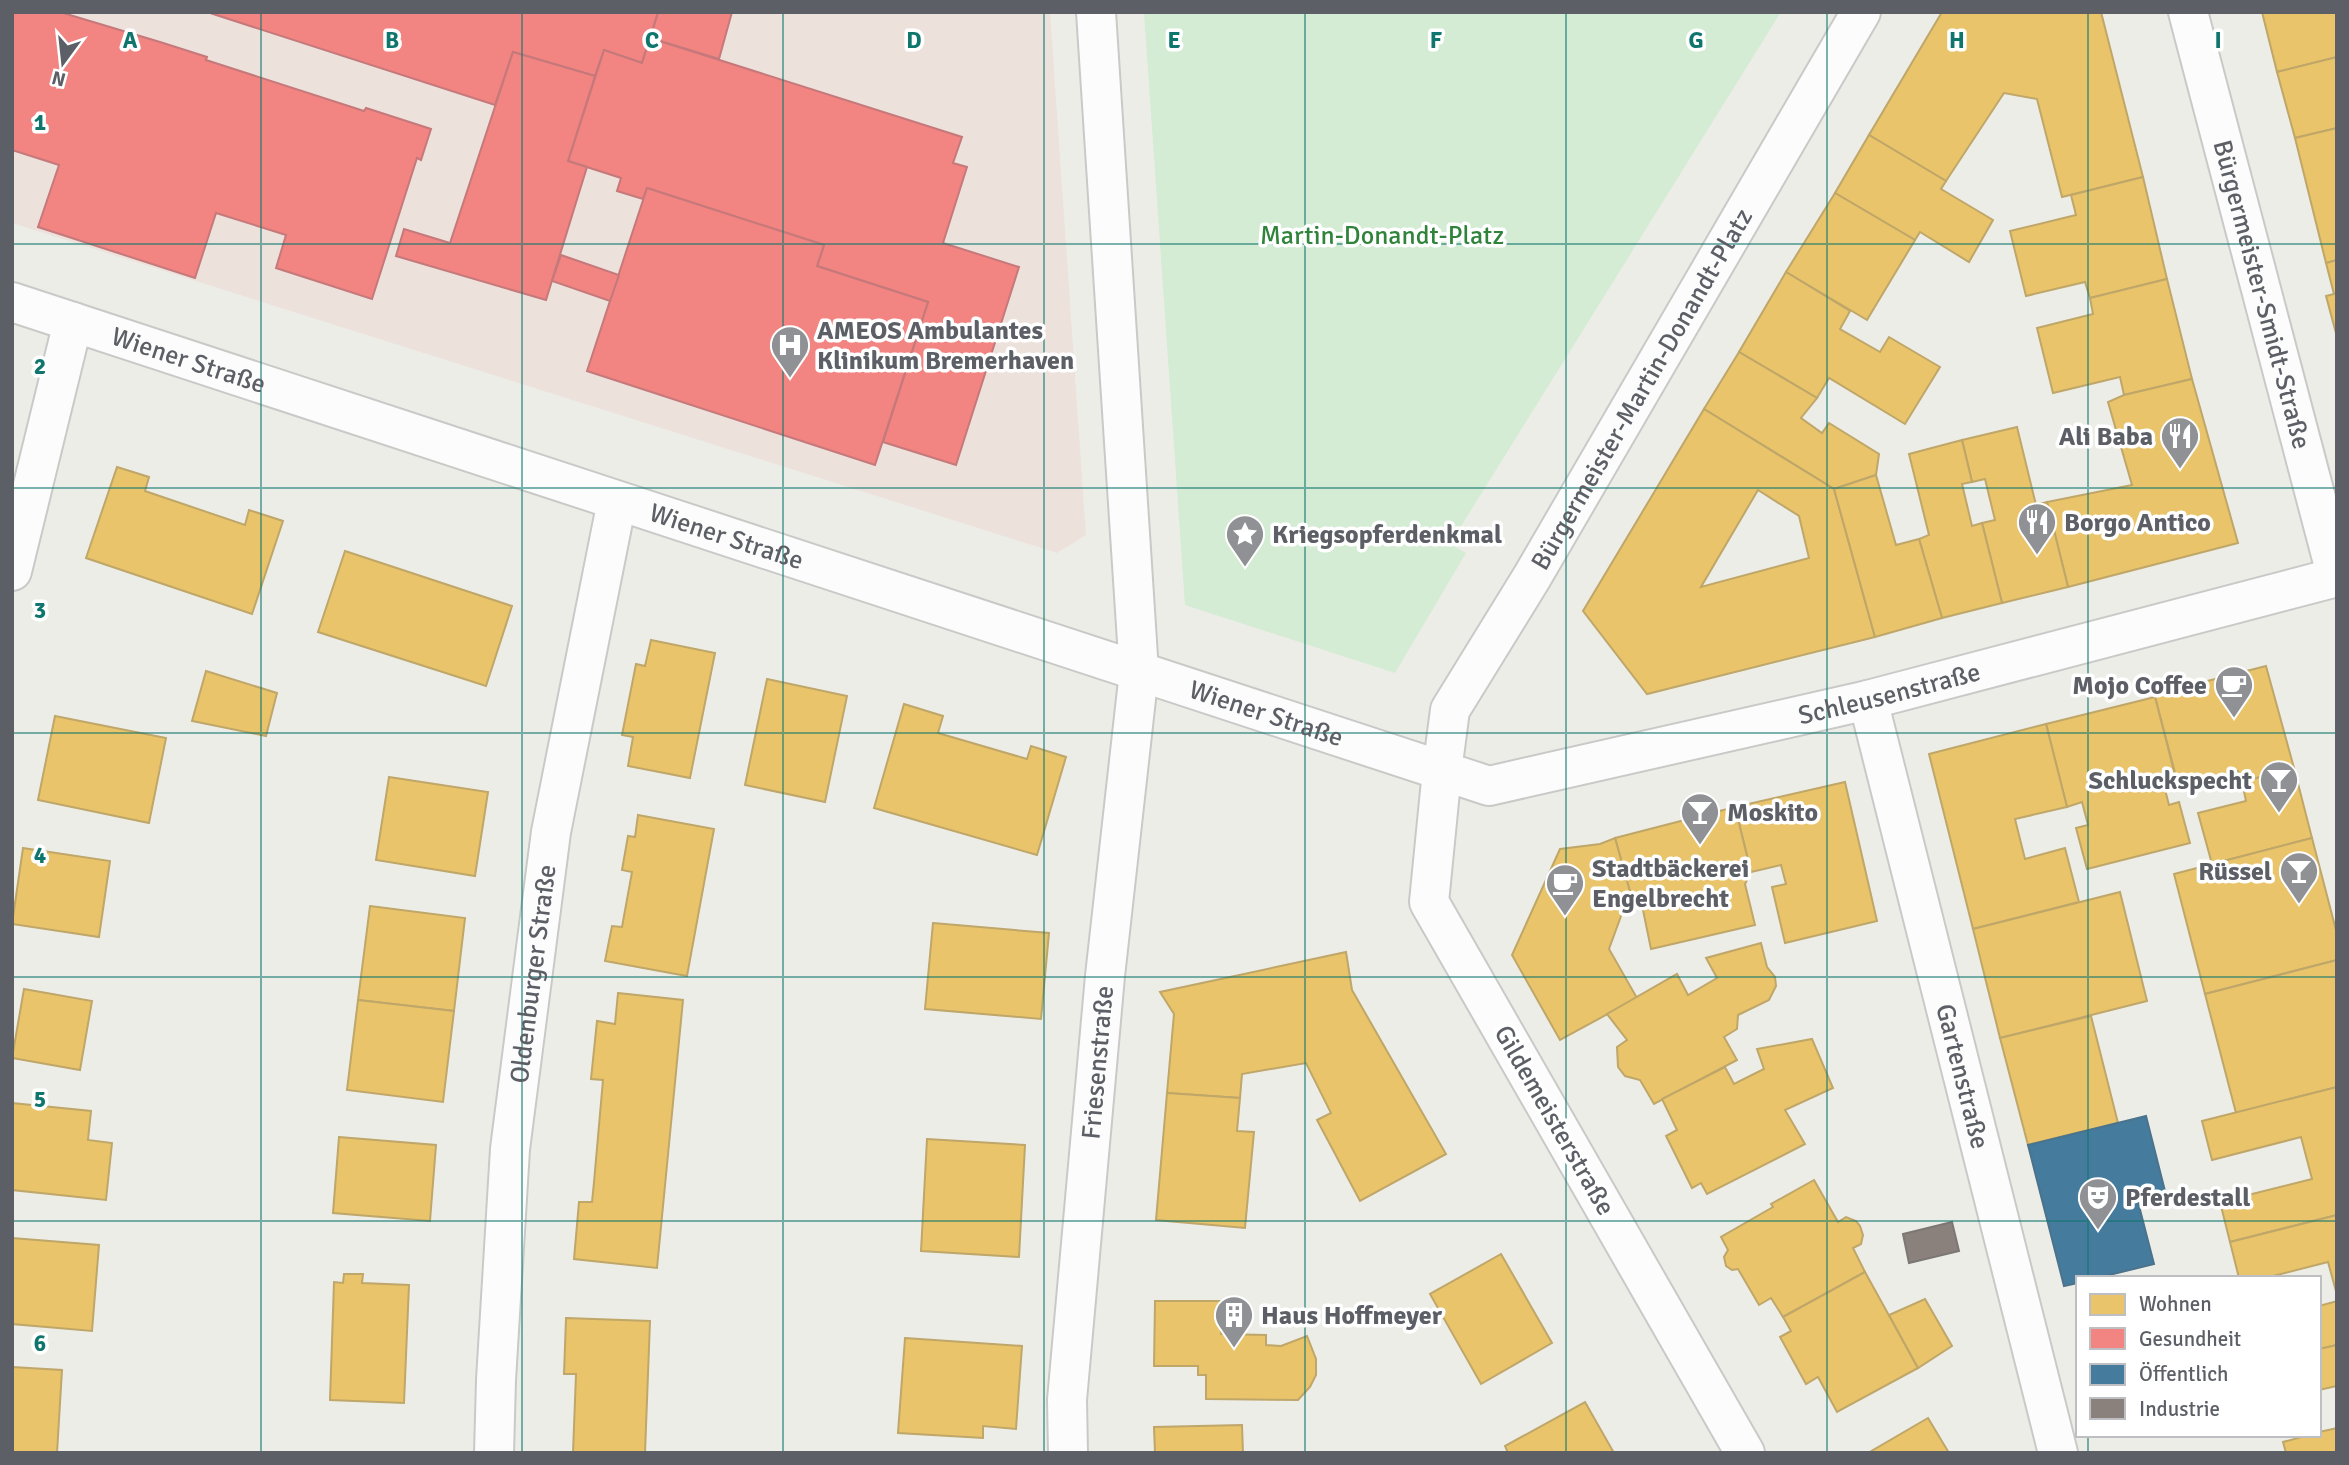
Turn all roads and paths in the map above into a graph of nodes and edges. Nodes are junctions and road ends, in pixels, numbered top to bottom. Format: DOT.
graph roads {
  1 [pos="1096,12"];
  2 [pos="1861,12"];
  3 [pos="2188,12"];
  4 [pos="12,302"];
  5 [pos="73,322"];
  6 [pos="617,500"];
  7 [pos="12,570"];
  8 [pos="2337,577"];
  9 [pos="1139,672"];
  10 [pos="1868,700"];
  11 [pos="1441,771"];
  12 [pos="494,1453"];
  13 [pos="1068,1453"];
  14 [pos="1745,1453"];
  15 [pos="2058,1453"];
  1 -- 9 [label="street"];
  2 -- 11 [label="street, Bürgermeister-Martin-Donandt-Platz"];
  3 -- 8 [label="street, Bürgermeister-Smidt-Straße"];
  4 -- 5 [label="street, Wiener Straße"];
  5 -- 6 [label="street, Wiener Straße"];
  5 -- 7 [label="street"];
  6 -- 9 [label="street, Wiener Straße"];
  6 -- 12 [label="street, Oldenburger Straße"];
  8 -- 10 [label="street, Schleusenstraße"];
  9 -- 11 [label="street, Wiener Straße"];
  9 -- 13 [label="street, Friesenstraße"];
  10 -- 11 [label="street, Schleusenstraße"];
  10 -- 15 [label="street, Gartenstraße"];
  11 -- 14 [label="street, Gildemeisterstraße"];
}
